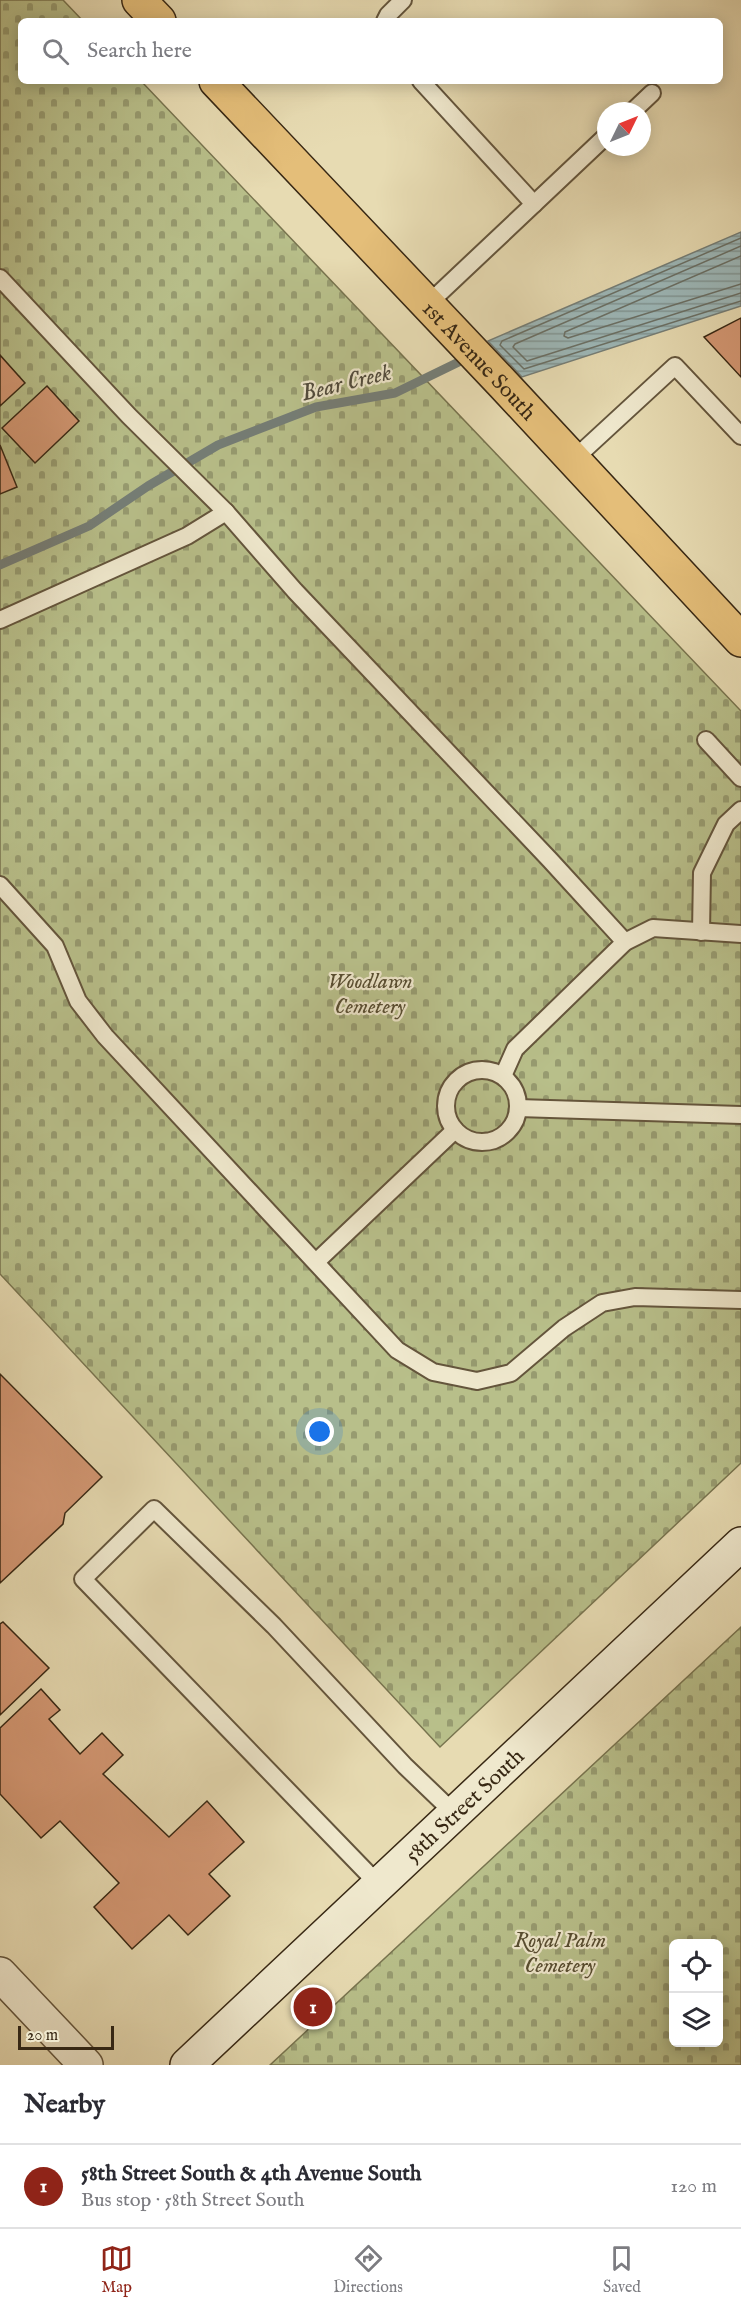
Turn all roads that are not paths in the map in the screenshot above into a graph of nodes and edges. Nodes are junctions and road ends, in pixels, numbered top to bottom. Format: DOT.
graph roads {
  1 [pos="139,0"];
  2 [pos="403,0"];
  3 [pos="156,18"];
  4 [pos="386,18"];
  5 [pos="219,84"];
  6 [pos="423,84"];
  7 [pos="652,93"];
  8 [pos="642,102"];
  9 [pos="597,144"];
  10 [pos="534,204"];
  11 [pos="0,278"];
  12 [pos="431,308"];
  13 [pos="741,436"];
  14 [pos="573,460"];
  15 [pos="226,512"];
  16 [pos="0,620"];
  17 [pos="741,640"];
  18 [pos="706,740"];
  19 [pos="741,778"];
  20 [pos="741,810"];
  21 [pos="0,885"];
  22 [pos="701,932"];
  23 [pos="741,934"];
  24 [pos="625,942"];
  25 [pos="502,1076"];
  26 [pos="518,1108"];
  27 [pos="741,1115"];
  28 [pos="455,1130"];
  29 [pos="316,1262"];
  30 [pos="741,1300"];
  31 [pos="741,1544"];
  32 [pos="455,1814"];
  33 [pos="379,1885"];
  34 [pos="0,1974"];
  35 [pos="86,2065"];
  36 [pos="187,2065"];
  1 -- 3 [label="main road"];
  2 -- 4 [label="lane"];
  5 -- 12 [label="main road, 1st Avenue South"];
  6 -- 10 [label="lane"];
  7 -- 8 [label="lane"];
  9 -- 10 [label="lane"];
  10 -- 12 [label="lane"];
  11 -- 15 [label="lane"];
  12 -- 14 [label="main road, 1st Avenue South"];
  13 -- 14 [label="lane"];
  14 -- 17 [label="main road, 1st Avenue South"];
  15 -- 16 [label="lane"];
  15 -- 24 [label="lane"];
  18 -- 19 [label="lane"];
  20 -- 22 [label="lane"];
  21 -- 29 [label="lane"];
  22 -- 23 [label="lane"];
  22 -- 24 [label="lane"];
  24 -- 25 [label="lane"];
  25 -- 26 [label="lane"];
  25 -- 28 [label="lane"];
  26 -- 27 [label="lane"];
  26 -- 28 [label="lane"];
  28 -- 29 [label="lane"];
  29 -- 30 [label="lane"];
  31 -- 32 [label="street, 58th Street South"];
  32 -- 33 [label="street, 58th Street South"];
  32 -- 33 [label="lane"];
  33 -- 36 [label="street, 58th Street South"];
  34 -- 35 [label="street"];
}
